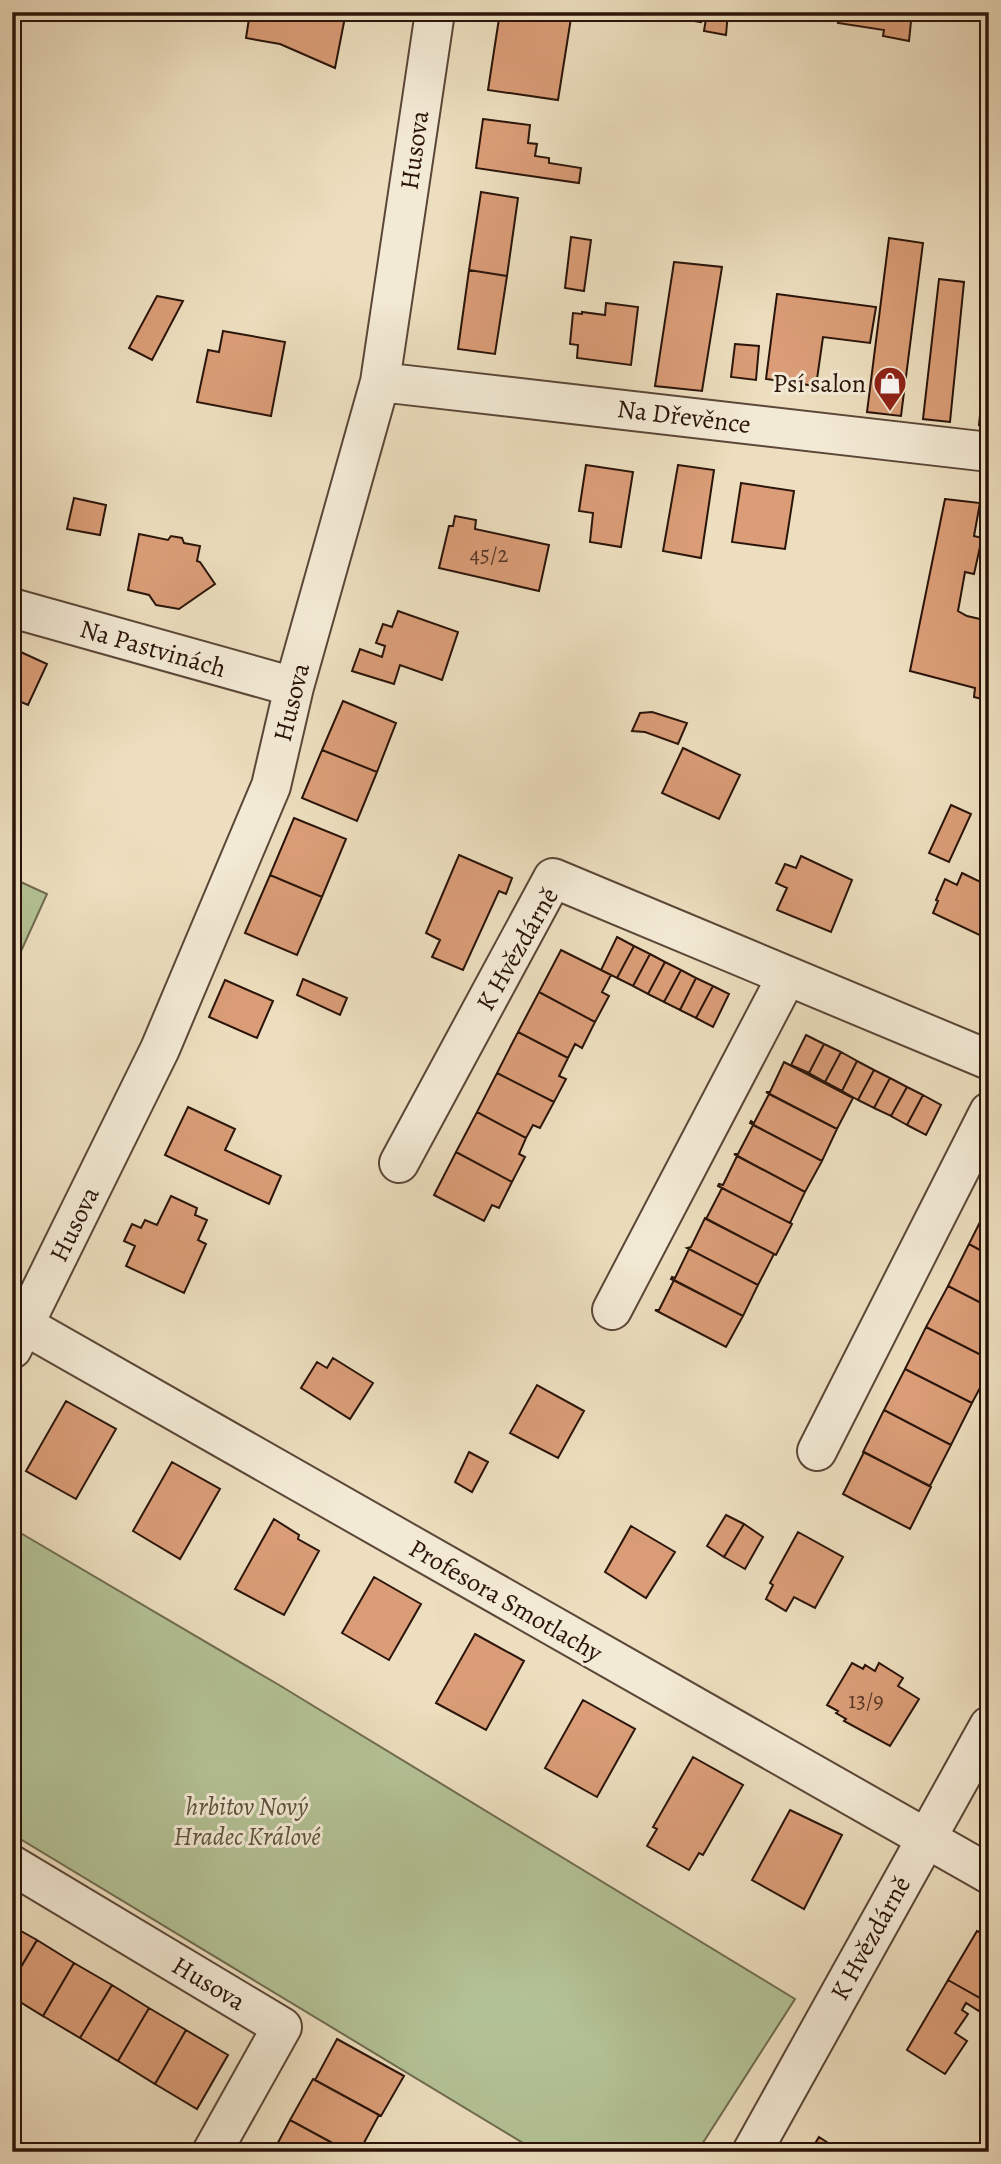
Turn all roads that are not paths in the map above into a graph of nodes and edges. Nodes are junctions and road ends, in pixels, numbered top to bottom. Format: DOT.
graph roads {
  1 [pos="435,12"];
  2 [pos="380,382"];
  3 [pos="989,452"];
  4 [pos="12,608"];
  5 [pos="294,687"];
  6 [pos="787,976"];
  7 [pos="989,1060"];
  8 [pos="989,1112"];
  9 [pos="399,1163"];
  10 [pos="612,1310"];
  11 [pos="18,1337"];
  12 [pos="817,1451"];
  13 [pos="989,1726"];
  14 [pos="925,1838"];
  15 [pos="12,1865"];
  16 [pos="989,1874"];
  17 [pos="212,2152"];
  18 [pos="752,2152"];
  1 -- 2 [label="street, Husova"];
  2 -- 3 [label="street, Na Dřevěnce"];
  2 -- 5 [label="street, Husova"];
  4 -- 5 [label="street, Na Pastvinách"];
  5 -- 11 [label="street, Husova"];
  6 -- 7 [label="street, K Hvězdárně"];
  6 -- 9 [label="street, K Hvězdárně"];
  6 -- 10 [label="street"];
  8 -- 12 [label="street"];
  11 -- 14 [label="street, Profesora Smotlachy"];
  13 -- 14 [label="street, K Hvězdárně"];
  14 -- 16 [label="street, Profesora Smotlachy"];
  14 -- 18 [label="street, K Hvězdárně"];
  15 -- 17 [label="street, Husova"];
}
